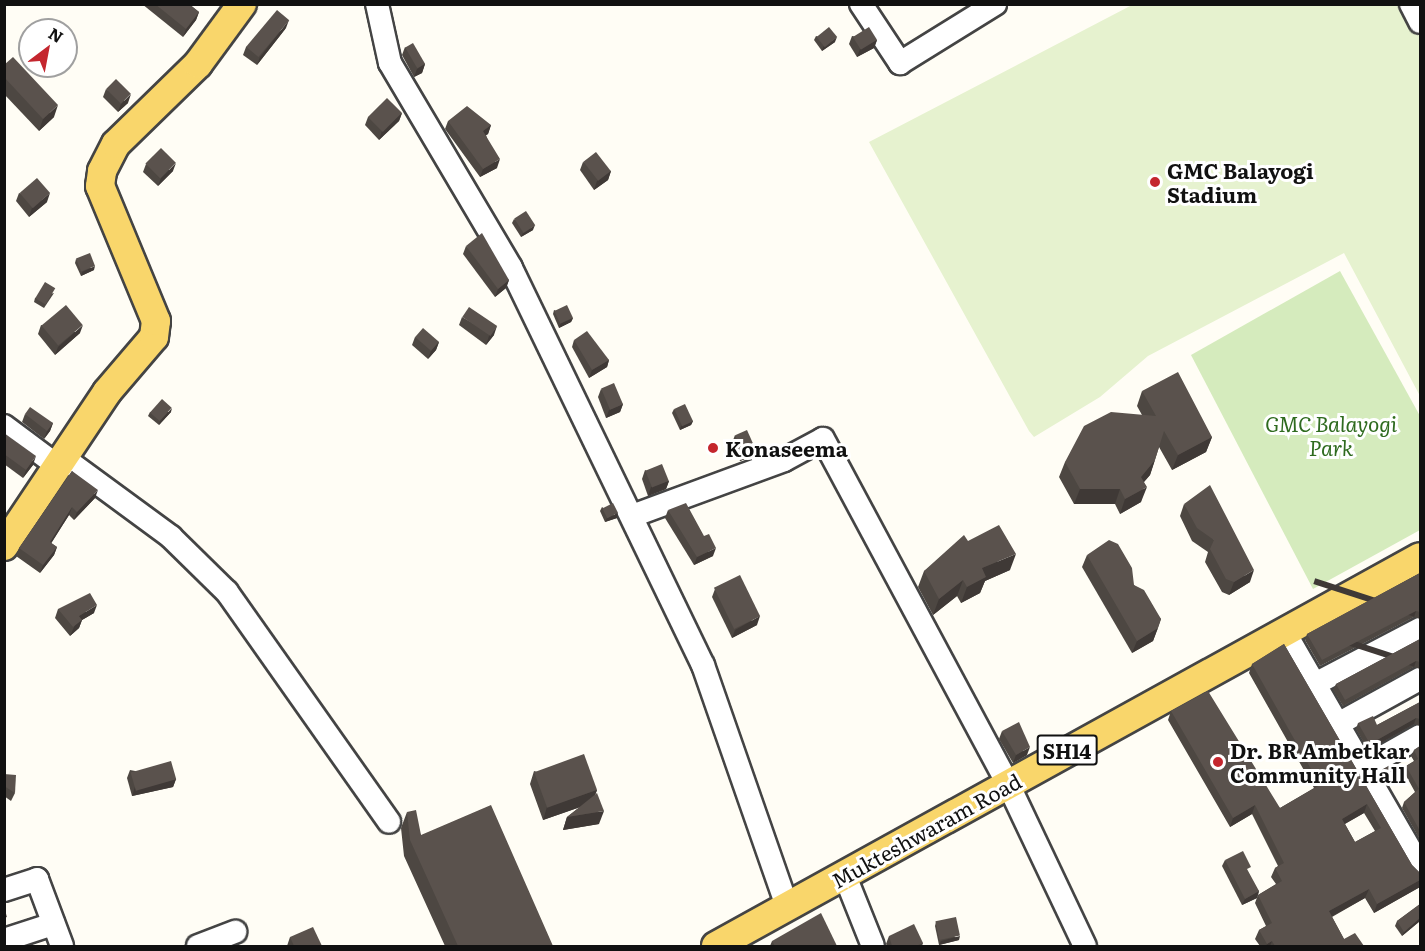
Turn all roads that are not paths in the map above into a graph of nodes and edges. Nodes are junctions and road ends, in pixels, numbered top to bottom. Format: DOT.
graph roads {
  1 [pos="242,4"];
  2 [pos="377,4"];
  3 [pos="861,4"];
  4 [pos="994,4"];
  5 [pos="1411,4"];
  6 [pos="1420,22"];
  7 [pos="4,426"];
  8 [pos="62,463"];
  9 [pos="632,516"];
  10 [pos="4,546"];
  11 [pos="1420,557"];
  12 [pos="1420,628"];
  13 [pos="1284,631"];
  14 [pos="1420,679"];
  15 [pos="1315,684"];
  16 [pos="1338,724"];
  17 [pos="1420,736"];
  18 [pos="1363,768"];
  19 [pos="1008,784"];
  20 [pos="389,822"];
  21 [pos="1420,867"];
  22 [pos="844,876"];
  23 [pos="4,890"];
  24 [pos="787,906"];
  25 [pos="53,924"];
  26 [pos="235,932"];
  27 [pos="4,940"];
  28 [pos="62,946"];
  29 [pos="198,946"];
  30 [pos="716,946"];
  31 [pos="873,946"];
  32 [pos="1085,946"];
  1 -- 8 [label="main road"];
  2 -- 9 [label="street"];
  3 -- 4 [label="street"];
  5 -- 6 [label="street"];
  7 -- 8 [label="street"];
  8 -- 10 [label="main road"];
  8 -- 20 [label="street"];
  9 -- 19 [label="street"];
  9 -- 24 [label="street"];
  11 -- 13 [label="main road, Mukteshwaram Road / SH14"];
  12 -- 15 [label="street"];
  13 -- 15 [label="street"];
  13 -- 19 [label="main road, Mukteshwaram Road / SH14"];
  14 -- 16 [label="street"];
  15 -- 16 [label="street"];
  16 -- 18 [label="street"];
  17 -- 18 [label="street"];
  18 -- 21 [label="street"];
  19 -- 22 [label="main road, Mukteshwaram Road / SH14"];
  19 -- 32 [label="street"];
  22 -- 24 [label="main road, Mukteshwaram Road / SH14"];
  22 -- 31 [label="street"];
  23 -- 25 [label="street"];
  24 -- 30 [label="main road, Mukteshwaram Road / SH14"];
  25 -- 27 [label="street"];
  25 -- 28 [label="street"];
  26 -- 29 [label="street"];
}
